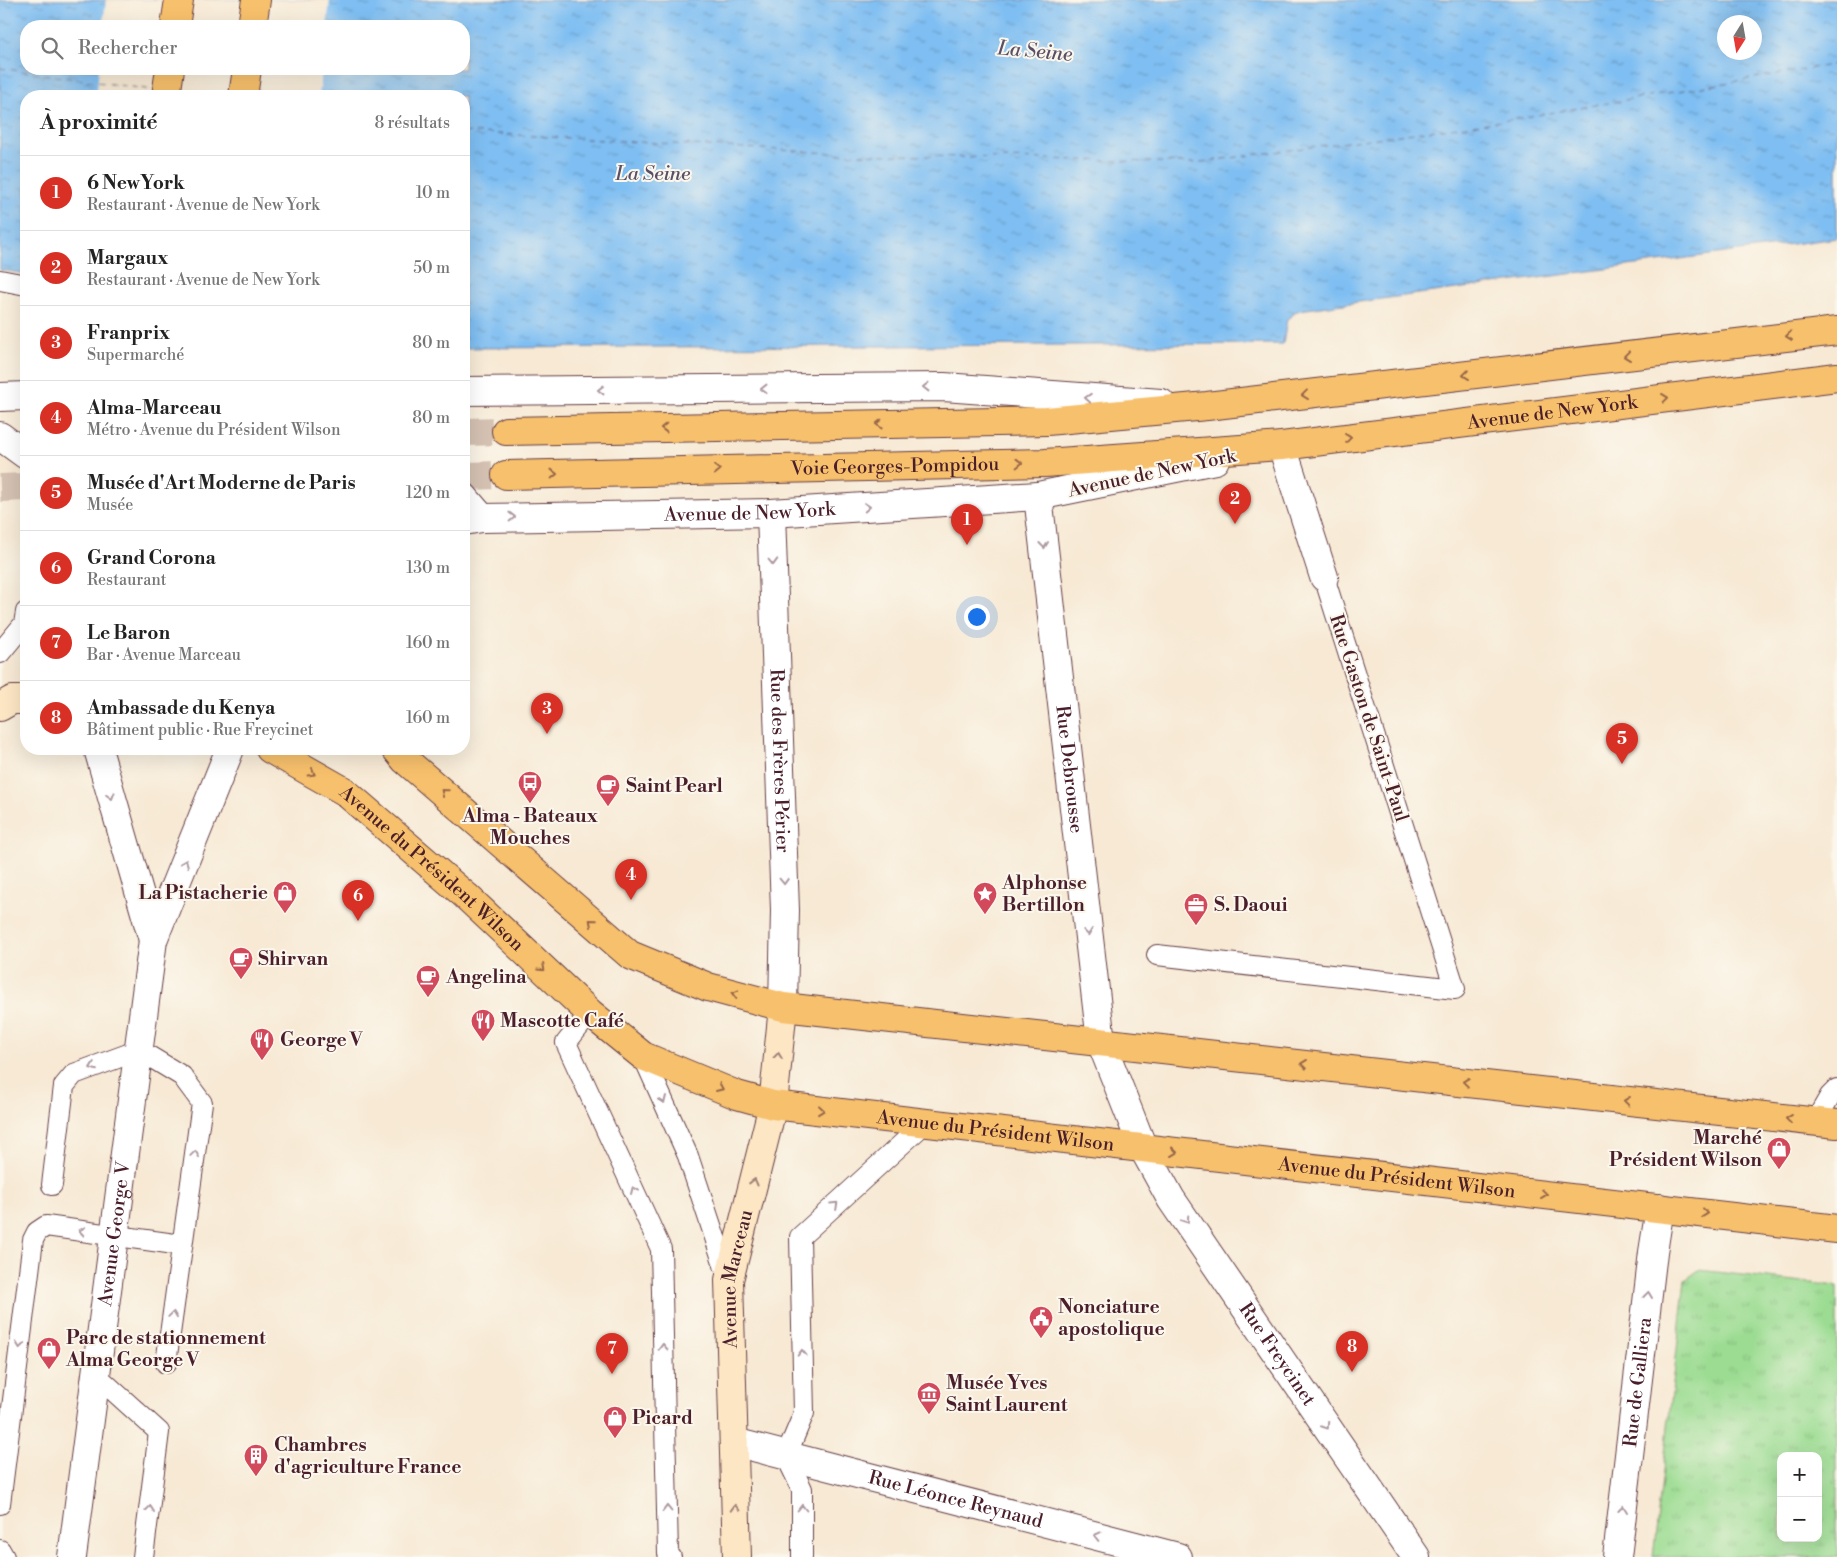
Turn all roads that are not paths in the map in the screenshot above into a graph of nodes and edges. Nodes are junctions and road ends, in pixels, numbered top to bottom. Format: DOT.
graph roads {
  1 [pos="179,0"];
  2 [pos="256,0"];
  3 [pos="176,20"];
  4 [pos="253,20"];
  5 [pos="169,75"];
  6 [pos="246,75"];
  7 [pos="167,90"];
  8 [pos="244,90"];
  9 [pos="0,280"];
  10 [pos="20,284"];
  11 [pos="1837,331"];
  12 [pos="1837,377"];
  13 [pos="470,391"];
  14 [pos="20,396"];
  15 [pos="0,397"];
  16 [pos="1207,406"];
  17 [pos="506,431"];
  18 [pos="0,436"];
  19 [pos="1282,446"];
  20 [pos="20,451"];
  21 [pos="506,475"];
  22 [pos="1038,496"];
  23 [pos="771,513"];
  24 [pos="473,519"];
  25 [pos="1324,577"];
  26 [pos="20,629"];
  27 [pos="0,653"];
  28 [pos="100,755"];
  29 [pos="228,755"];
  30 [pos="281,755"];
  31 [pos="401,755"];
  32 [pos="153,940"];
  33 [pos="1157,955"];
  34 [pos="782,1007"];
  35 [pos="590,1013"];
  36 [pos="1101,1042"];
  37 [pos="139,1050"];
  38 [pos="643,1056"];
  39 [pos="1837,1089"];
  40 [pos="773,1105"];
  41 [pos="926,1122"];
  42 [pos="1826,1123"];
  43 [pos="1143,1148"];
  44 [pos="52,1185"];
  45 [pos="1660,1208"];
  46 [pos="1837,1229"];
  47 [pos="114,1236"];
  48 [pos="182,1245"];
  49 [pos="729,1280"];
  50 [pos="166,1363"];
  51 [pos="96,1375"];
  52 [pos="734,1442"];
  53 [pos="786,1456"];
  54 [pos="0,1504"];
  55 [pos="0,1550"];
  56 [pos="4,1557"];
  57 [pos="72,1557"];
  58 [pos="143,1557"];
  59 [pos="671,1557"];
  60 [pos="737,1557"];
  61 [pos="802,1557"];
  62 [pos="1178,1557"];
  63 [pos="1416,1557"];
  64 [pos="1617,1557"];
  1 -- 3 [label="main road"];
  2 -- 4 [label="main road"];
  5 -- 7 [label="main road"];
  6 -- 8 [label="main road"];
  9 -- 10 [label="lane"];
  11 -- 16 [label="main road, one-way"];
  19 -- 12 [label="main road, Avenue de New York, one-way"];
  16 -- 13 [label="street, one-way"];
  14 -- 15 [label="street"];
  16 -- 17 [label="main road, one-way"];
  18 -- 20 [label="street"];
  21 -- 19 [label="main road, Voie Georges-Pompidou, one-way"];
  19 -- 22 [label="street, Avenue de New York"];
  19 -- 25 [label="street, Rue Gaston de Saint-Paul"];
  23 -- 22 [label="street, Avenue de New York, one-way"];
  22 -- 36 [label="street, Rue Debrousse, one-way"];
  24 -- 23 [label="street, Avenue de New York, one-way"];
  23 -- 34 [label="street, Rue des Frères Périer, one-way"];
  25 -- 33 [label="lane, Rue Gaston de Saint-Paul"];
  26 -- 27 [label="lane"];
  28 -- 32 [label="street, Avenue George V, one-way"];
  32 -- 29 [label="street, Avenue George V, one-way"];
  30 -- 35 [label="main road, Avenue du Président Wilson, one-way"];
  34 -- 31 [label="main road, one-way"];
  32 -- 37 [label="street, Avenue George V"];
  34 -- 36 [label="main road"];
  40 -- 34 [label="main road, Avenue Marceau, one-way"];
  35 -- 38 [label="main road, Avenue du Président Wilson"];
  59 -- 35 [label="lane, one-way"];
  42 -- 36 [label="main road, one-way"];
  36 -- 43 [label="street, Rue Debrousse"];
  37 -- 44 [label="lane, one-way"];
  37 -- 47 [label="street, Avenue George V"];
  48 -- 37 [label="lane, one-way"];
  38 -- 40 [label="main road, Avenue du Président Wilson, one-way"];
  38 -- 49 [label="lane, one-way"];
  39 -- 42 [label="lane"];
  40 -- 41 [label="main road, Avenue du Président Wilson, one-way"];
  49 -- 40 [label="main road, Avenue Marceau, one-way"];
  41 -- 43 [label="main road, Avenue du Président Wilson"];
  53 -- 41 [label="lane, one-way"];
  43 -- 45 [label="main road, Avenue du Président Wilson, one-way"];
  43 -- 63 [label="street, Rue Freycinet, one-way"];
  45 -- 46 [label="main road, Avenue du Président Wilson, one-way"];
  64 -- 45 [label="street, Rue de Galliera, one-way"];
  47 -- 48 [label="lane"];
  47 -- 51 [label="street, Avenue George V"];
  47 -- 54 [label="lane, one-way"];
  50 -- 48 [label="lane, one-way"];
  49 -- 52 [label="main road, Avenue Marceau"];
  51 -- 57 [label="street, Avenue George V"];
  58 -- 51 [label="lane, one-way"];
  52 -- 53 [label="street, Rue Léonce Reynaud"];
  60 -- 52 [label="main road, Avenue Marceau, one-way"];
  61 -- 53 [label="lane, one-way"];
  62 -- 53 [label="street, Rue Léonce Reynaud, one-way"];
  55 -- 56 [label="lane"];
}
